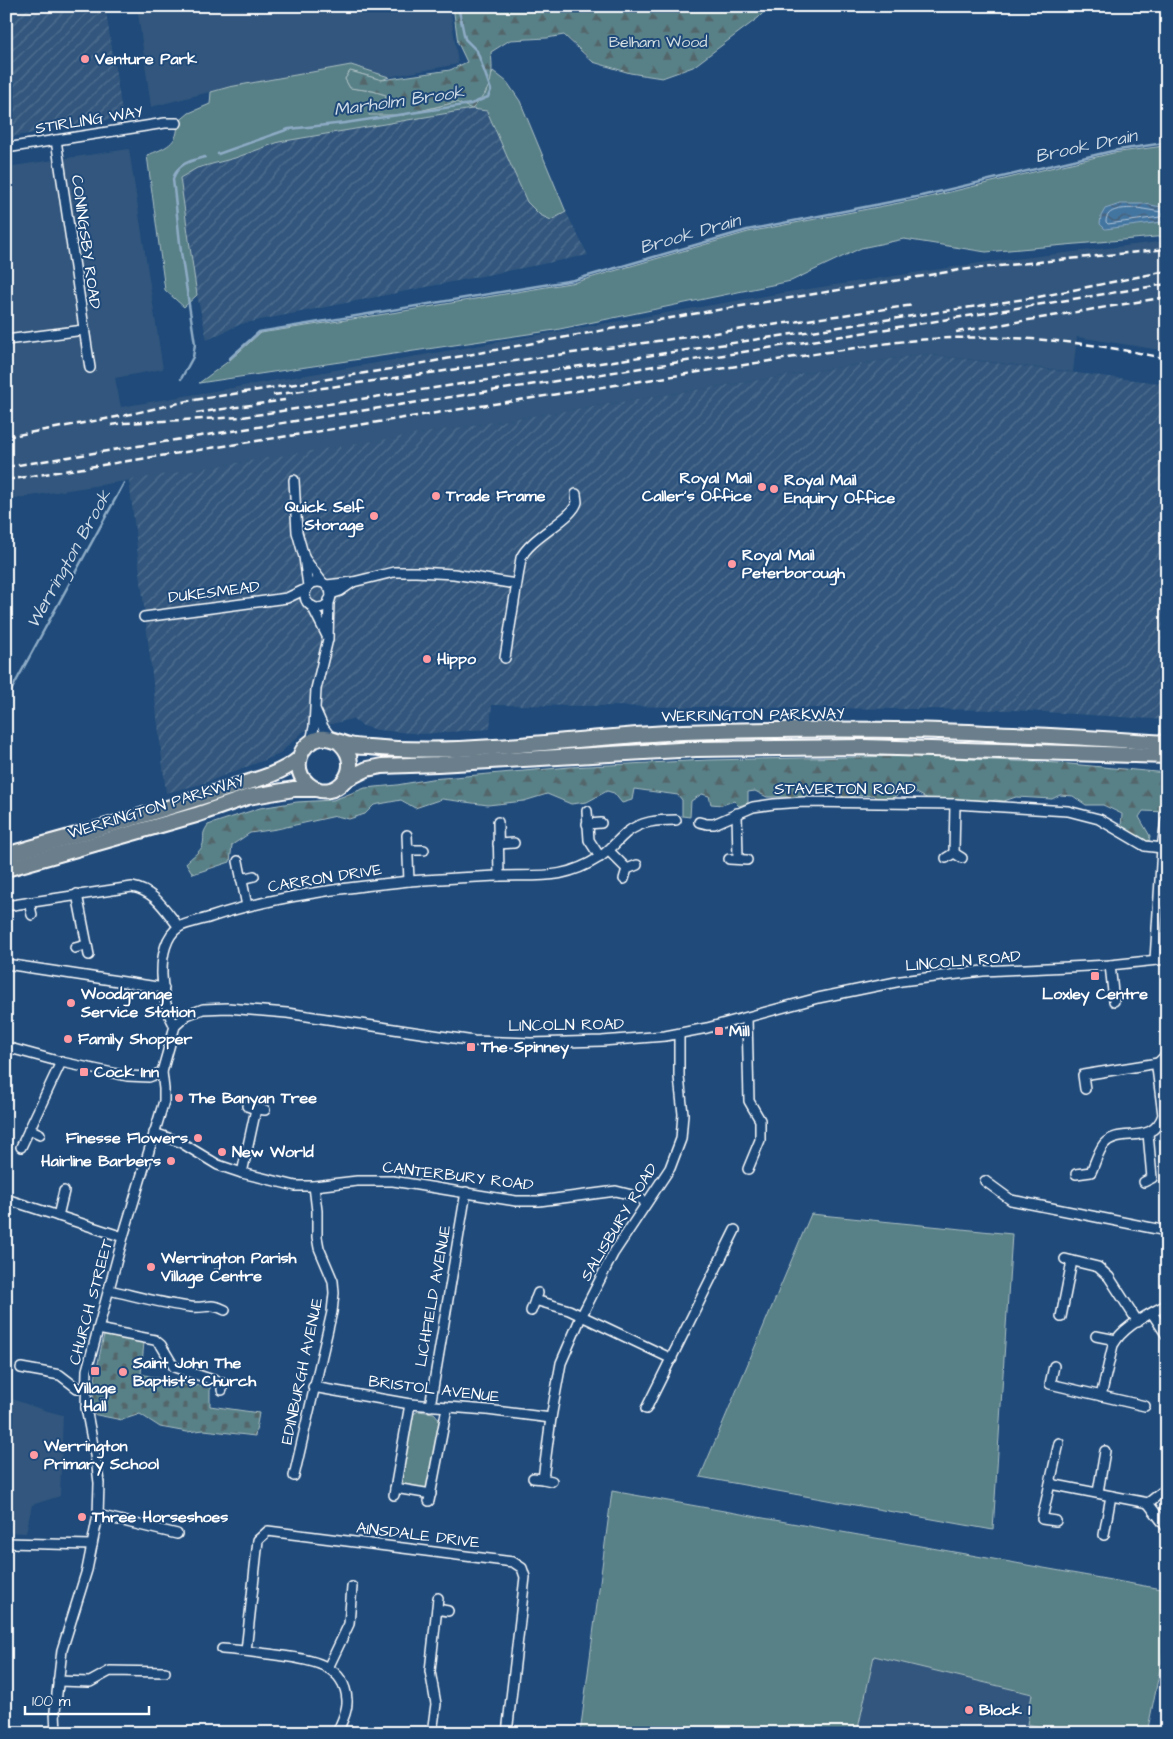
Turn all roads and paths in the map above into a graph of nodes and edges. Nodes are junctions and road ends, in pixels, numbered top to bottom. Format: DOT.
graph roads {
  1 [pos="177,123"];
  2 [pos="56,140"];
  3 [pos="6,148"];
  4 [pos="84,330"];
  5 [pos="6,340"];
  6 [pos="90,368"];
  7 [pos="294,480"];
  8 [pos="576,494"];
  9 [pos="304,557"];
  10 [pos="353,582"];
  11 [pos="324,584"];
  12 [pos="516,584"];
  13 [pos="307,588"];
  14 [pos="330,597"];
  15 [pos="287,598"];
  16 [pos="310,605"];
  17 [pos="144,617"];
  18 [pos="328,638"];
  19 [pos="505,658"];
  20 [pos="315,708"];
  21 [pos="336,741"];
  22 [pos="311,742"];
  23 [pos="1167,743"];
  24 [pos="1167,756"];
  25 [pos="299,759"];
  26 [pos="347,779"];
  27 [pos="317,789"];
  28 [pos="955,804"];
  29 [pos="586,811"];
  30 [pos="737,813"];
  31 [pos="676,820"];
  32 [pos="1166,820"];
  33 [pos="498,822"];
  34 [pos="699,822"];
  35 [pos="601,823"];
  36 [pos="587,824"];
  37 [pos="407,835"];
  38 [pos="498,844"];
  39 [pos="514,844"];
  40 [pos="1162,848"];
  41 [pos="408,850"];
  42 [pos="424,850"];
  43 [pos="609,851"];
  44 [pos="6,855"];
  45 [pos="600,857"];
  46 [pos="962,858"];
  47 [pos="738,860"];
  48 [pos="238,861"];
  49 [pos="637,865"];
  50 [pos="6,869"];
  51 [pos="627,869"];
  52 [pos="254,876"];
  53 [pos="499,876"];
  54 [pos="241,879"];
  55 [pos="624,879"];
  56 [pos="408,881"];
  57 [pos="77,894"];
  58 [pos="29,902"];
  59 [pos="6,906"];
  60 [pos="247,906"];
  61 [pos="32,915"];
  62 [pos="179,927"];
  63 [pos="86,944"];
  64 [pos="75,948"];
  65 [pos="89,955"];
  66 [pos="1167,959"];
  67 [pos="1154,960"];
  68 [pos="6,964"];
  69 [pos="1110,965"];
  70 [pos="164,988"];
  71 [pos="1114,1001"];
  72 [pos="747,1018"];
  73 [pos="175,1026"];
  74 [pos="679,1034"];
  75 [pos="6,1047"];
  76 [pos="1167,1054"];
  77 [pos="61,1062"];
  78 [pos="1158,1063"];
  79 [pos="162,1072"];
  80 [pos="1085,1089"];
  81 [pos="247,1106"];
  82 [pos="1165,1115"];
  83 [pos="29,1129"];
  84 [pos="154,1133"];
  85 [pos="1148,1133"];
  86 [pos="40,1134"];
  87 [pos="21,1147"];
  88 [pos="748,1169"];
  89 [pos="242,1173"];
  90 [pos="1076,1174"];
  91 [pos="985,1181"];
  92 [pos="1144,1182"];
  93 [pos="314,1186"];
  94 [pos="64,1191"];
  95 [pos="466,1192"];
  96 [pos="6,1200"];
  97 [pos="646,1202"];
  98 [pos="58,1216"];
  99 [pos="735,1230"];
  100 [pos="1167,1231"];
  101 [pos="123,1237"];
  102 [pos="109,1290"];
  103 [pos="1167,1304"];
  104 [pos="225,1310"];
  105 [pos="531,1311"];
  106 [pos="1152,1313"];
  107 [pos="581,1317"];
  108 [pos="1061,1317"];
  109 [pos="1138,1322"];
  110 [pos="98,1329"];
  111 [pos="1096,1336"];
  112 [pos="1167,1336"];
  113 [pos="1116,1340"];
  114 [pos="672,1358"];
  115 [pos="1054,1366"];
  116 [pos="21,1368"];
  117 [pos="225,1385"];
  118 [pos="86,1388"];
  119 [pos="314,1388"];
  120 [pos="1101,1396"];
  121 [pos="410,1404"];
  122 [pos="430,1406"];
  123 [pos="1145,1406"];
  124 [pos="447,1408"];
  125 [pos="646,1409"];
  126 [pos="551,1418"];
  127 [pos="1059,1443"];
  128 [pos="1105,1451"];
  129 [pos="294,1476"];
  130 [pos="533,1478"];
  131 [pos="1050,1484"];
  132 [pos="1167,1488"];
  133 [pos="1098,1492"];
  134 [pos="1111,1496"];
  135 [pos="1148,1503"];
  136 [pos="98,1515"];
  137 [pos="1056,1521"];
  138 [pos="1167,1528"];
  139 [pos="177,1534"];
  140 [pos="1104,1535"];
  141 [pos="6,1543"];
  142 [pos="92,1545"];
  143 [pos="352,1587"];
  144 [pos="438,1598"];
  145 [pos="436,1609"];
  146 [pos="448,1610"];
  147 [pos="222,1649"];
  148 [pos="246,1651"];
  149 [pos="328,1668"];
  150 [pos="165,1672"];
  151 [pos="58,1681"];
  152 [pos="56,1733"];
  153 [pos="336,1733"];
  154 [pos="432,1733"];
  155 [pos="507,1733"];
  1 -- 2 [label="street, STIRLING WAY"];
  2 -- 3 [label="street, STIRLING WAY"];
  2 -- 4 [label="street, CONINGSBY ROAD"];
  4 -- 5 [label="street, CONINGSBY ROAD"];
  4 -- 6 [label="street"];
  7 -- 9 [label="street"];
  8 -- 12 [label="street"];
  9 -- 11 [label="street"];
  9 -- 13 [label="street"];
  10 -- 11 [label="street"];
  10 -- 12 [label="street"];
  10 -- 14 [label="street"];
  11 -- 13 [label="street"];
  11 -- 14 [label="street"];
  12 -- 19 [label="street"];
  13 -- 15 [label="street, DUKESMEAD"];
  13 -- 16 [label="street"];
  14 -- 16 [label="street"];
  14 -- 18 [label="street"];
  15 -- 16 [label="street, DUKESMEAD"];
  15 -- 17 [label="street, DUKESMEAD"];
  16 -- 18 [label="street"];
  18 -- 20 [label="street"];
  20 -- 21 [label="street"];
  20 -- 22 [label="street"];
  21 -- 22 [label="highway"];
  21 -- 23 [label="highway, WERRINGTON PARKWAY"];
  21 -- 26 [label="highway"];
  22 -- 25 [label="highway"];
  24 -- 26 [label="highway, WERRINGTON PARKWAY"];
  25 -- 27 [label="highway"];
  25 -- 44 [label="highway, WERRINGTON PARKWAY"];
  26 -- 27 [label="highway"];
  27 -- 50 [label="highway, WERRINGTON PARKWAY"];
  28 -- 30 [label="street, STAVERTON ROAD"];
  28 -- 40 [label="street, STAVERTON ROAD"];
  28 -- 46 [label="street"];
  29 -- 36 [label="street"];
  30 -- 34 [label="street, STAVERTON ROAD"];
  30 -- 47 [label="street"];
  31 -- 43 [label="street, CARRON DRIVE"];
  32 -- 40 [label="street"];
  33 -- 38 [label="street"];
  35 -- 36 [label="street"];
  36 -- 45 [label="street"];
  37 -- 41 [label="street"];
  38 -- 39 [label="street"];
  38 -- 53 [label="street"];
  40 -- 67 [label="street"];
  41 -- 42 [label="street"];
  41 -- 56 [label="street"];
  43 -- 45 [label="street, CARRON DRIVE"];
  43 -- 51 [label="street"];
  45 -- 53 [label="street, CARRON DRIVE"];
  48 -- 54 [label="street, CARRON DRIVE"];
  49 -- 51 [label="street"];
  51 -- 55 [label="street"];
  52 -- 54 [label="street, CARRON DRIVE"];
  53 -- 56 [label="street, CARRON DRIVE"];
  54 -- 60 [label="street, CARRON DRIVE"];
  56 -- 60 [label="street, CARRON DRIVE"];
  57 -- 58 [label="street"];
  57 -- 62 [label="street"];
  57 -- 63 [label="street"];
  58 -- 59 [label="street"];
  58 -- 61 [label="street"];
  60 -- 62 [label="street, CARRON DRIVE"];
  62 -- 70 [label="street"];
  63 -- 64 [label="street"];
  63 -- 65 [label="street"];
  66 -- 67 [label="street, LINCOLN ROAD"];
  67 -- 69 [label="street, LINCOLN ROAD"];
  68 -- 70 [label="street"];
  69 -- 71 [label="street"];
  69 -- 72 [label="street, LINCOLN ROAD"];
  70 -- 73 [label="street"];
  72 -- 74 [label="street, LINCOLN ROAD"];
  72 -- 88 [label="street"];
  73 -- 74 [label="street, LINCOLN ROAD"];
  73 -- 79 [label="street"];
  74 -- 97 [label="street, SALISBURY ROAD"];
  75 -- 77 [label="street"];
  76 -- 78 [label="street"];
  77 -- 79 [label="street"];
  77 -- 83 [label="street"];
  78 -- 80 [label="street"];
  78 -- 82 [label="street"];
  79 -- 84 [label="street, CHURCH STREET"];
  81 -- 89 [label="street"];
  82 -- 85 [label="street"];
  83 -- 86 [label="street"];
  83 -- 87 [label="street"];
  84 -- 89 [label="street, CANTERBURY ROAD"];
  84 -- 101 [label="street, CHURCH STREET"];
  85 -- 90 [label="street"];
  85 -- 92 [label="street"];
  89 -- 93 [label="street, CANTERBURY ROAD"];
  91 -- 100 [label="street"];
  93 -- 95 [label="street, CANTERBURY ROAD"];
  93 -- 119 [label="street, EDINBURGH AVENUE"];
  94 -- 98 [label="street"];
  95 -- 97 [label="street, CANTERBURY ROAD"];
  95 -- 122 [label="street, LICHFIELD AVENUE"];
  96 -- 98 [label="street"];
  97 -- 107 [label="street, SALISBURY ROAD"];
  98 -- 101 [label="street"];
  99 -- 114 [label="street"];
  101 -- 102 [label="street, CHURCH STREET"];
  102 -- 104 [label="street"];
  102 -- 110 [label="street, CHURCH STREET"];
  103 -- 106 [label="street"];
  105 -- 107 [label="street"];
  106 -- 109 [label="street"];
  106 -- 112 [label="street"];
  107 -- 114 [label="street"];
  107 -- 126 [label="street, SALISBURY ROAD"];
  108 -- 109 [label="street"];
  109 -- 113 [label="street"];
  110 -- 117 [label="street"];
  110 -- 118 [label="street, CHURCH STREET"];
  111 -- 113 [label="street"];
  113 -- 120 [label="street"];
  114 -- 125 [label="street"];
  115 -- 120 [label="street"];
  116 -- 118 [label="street"];
  118 -- 136 [label="street, CHURCH STREET"];
  119 -- 121 [label="street, BRISTOL AVENUE"];
  119 -- 129 [label="street, EDINBURGH AVENUE"];
  120 -- 123 [label="street"];
  121 -- 122 [label="street, BRISTOL AVENUE"];
  121 -- 124 [label="street"];
  122 -- 124 [label="street, BRISTOL AVENUE"];
  124 -- 126 [label="street, BRISTOL AVENUE"];
  126 -- 130 [label="street, SALISBURY ROAD"];
  127 -- 131 [label="street"];
  128 -- 133 [label="street"];
  131 -- 133 [label="street"];
  131 -- 137 [label="street"];
  132 -- 135 [label="street"];
  133 -- 134 [label="street"];
  134 -- 135 [label="street"];
  134 -- 140 [label="street"];
  135 -- 138 [label="street"];
  136 -- 139 [label="street"];
  136 -- 142 [label="street, CHURCH STREET"];
  141 -- 142 [label="street"];
  142 -- 151 [label="street, CHURCH STREET"];
  143 -- 149 [label="street"];
  144 -- 145 [label="street"];
  145 -- 146 [label="street"];
  145 -- 154 [label="street"];
  147 -- 148 [label="street"];
  148 -- 149 [label="street"];
  148 -- 155 [label="street, AINSDALE DRIVE"];
  149 -- 153 [label="street"];
  150 -- 151 [label="street"];
  151 -- 152 [label="street, CHURCH STREET"];
}
